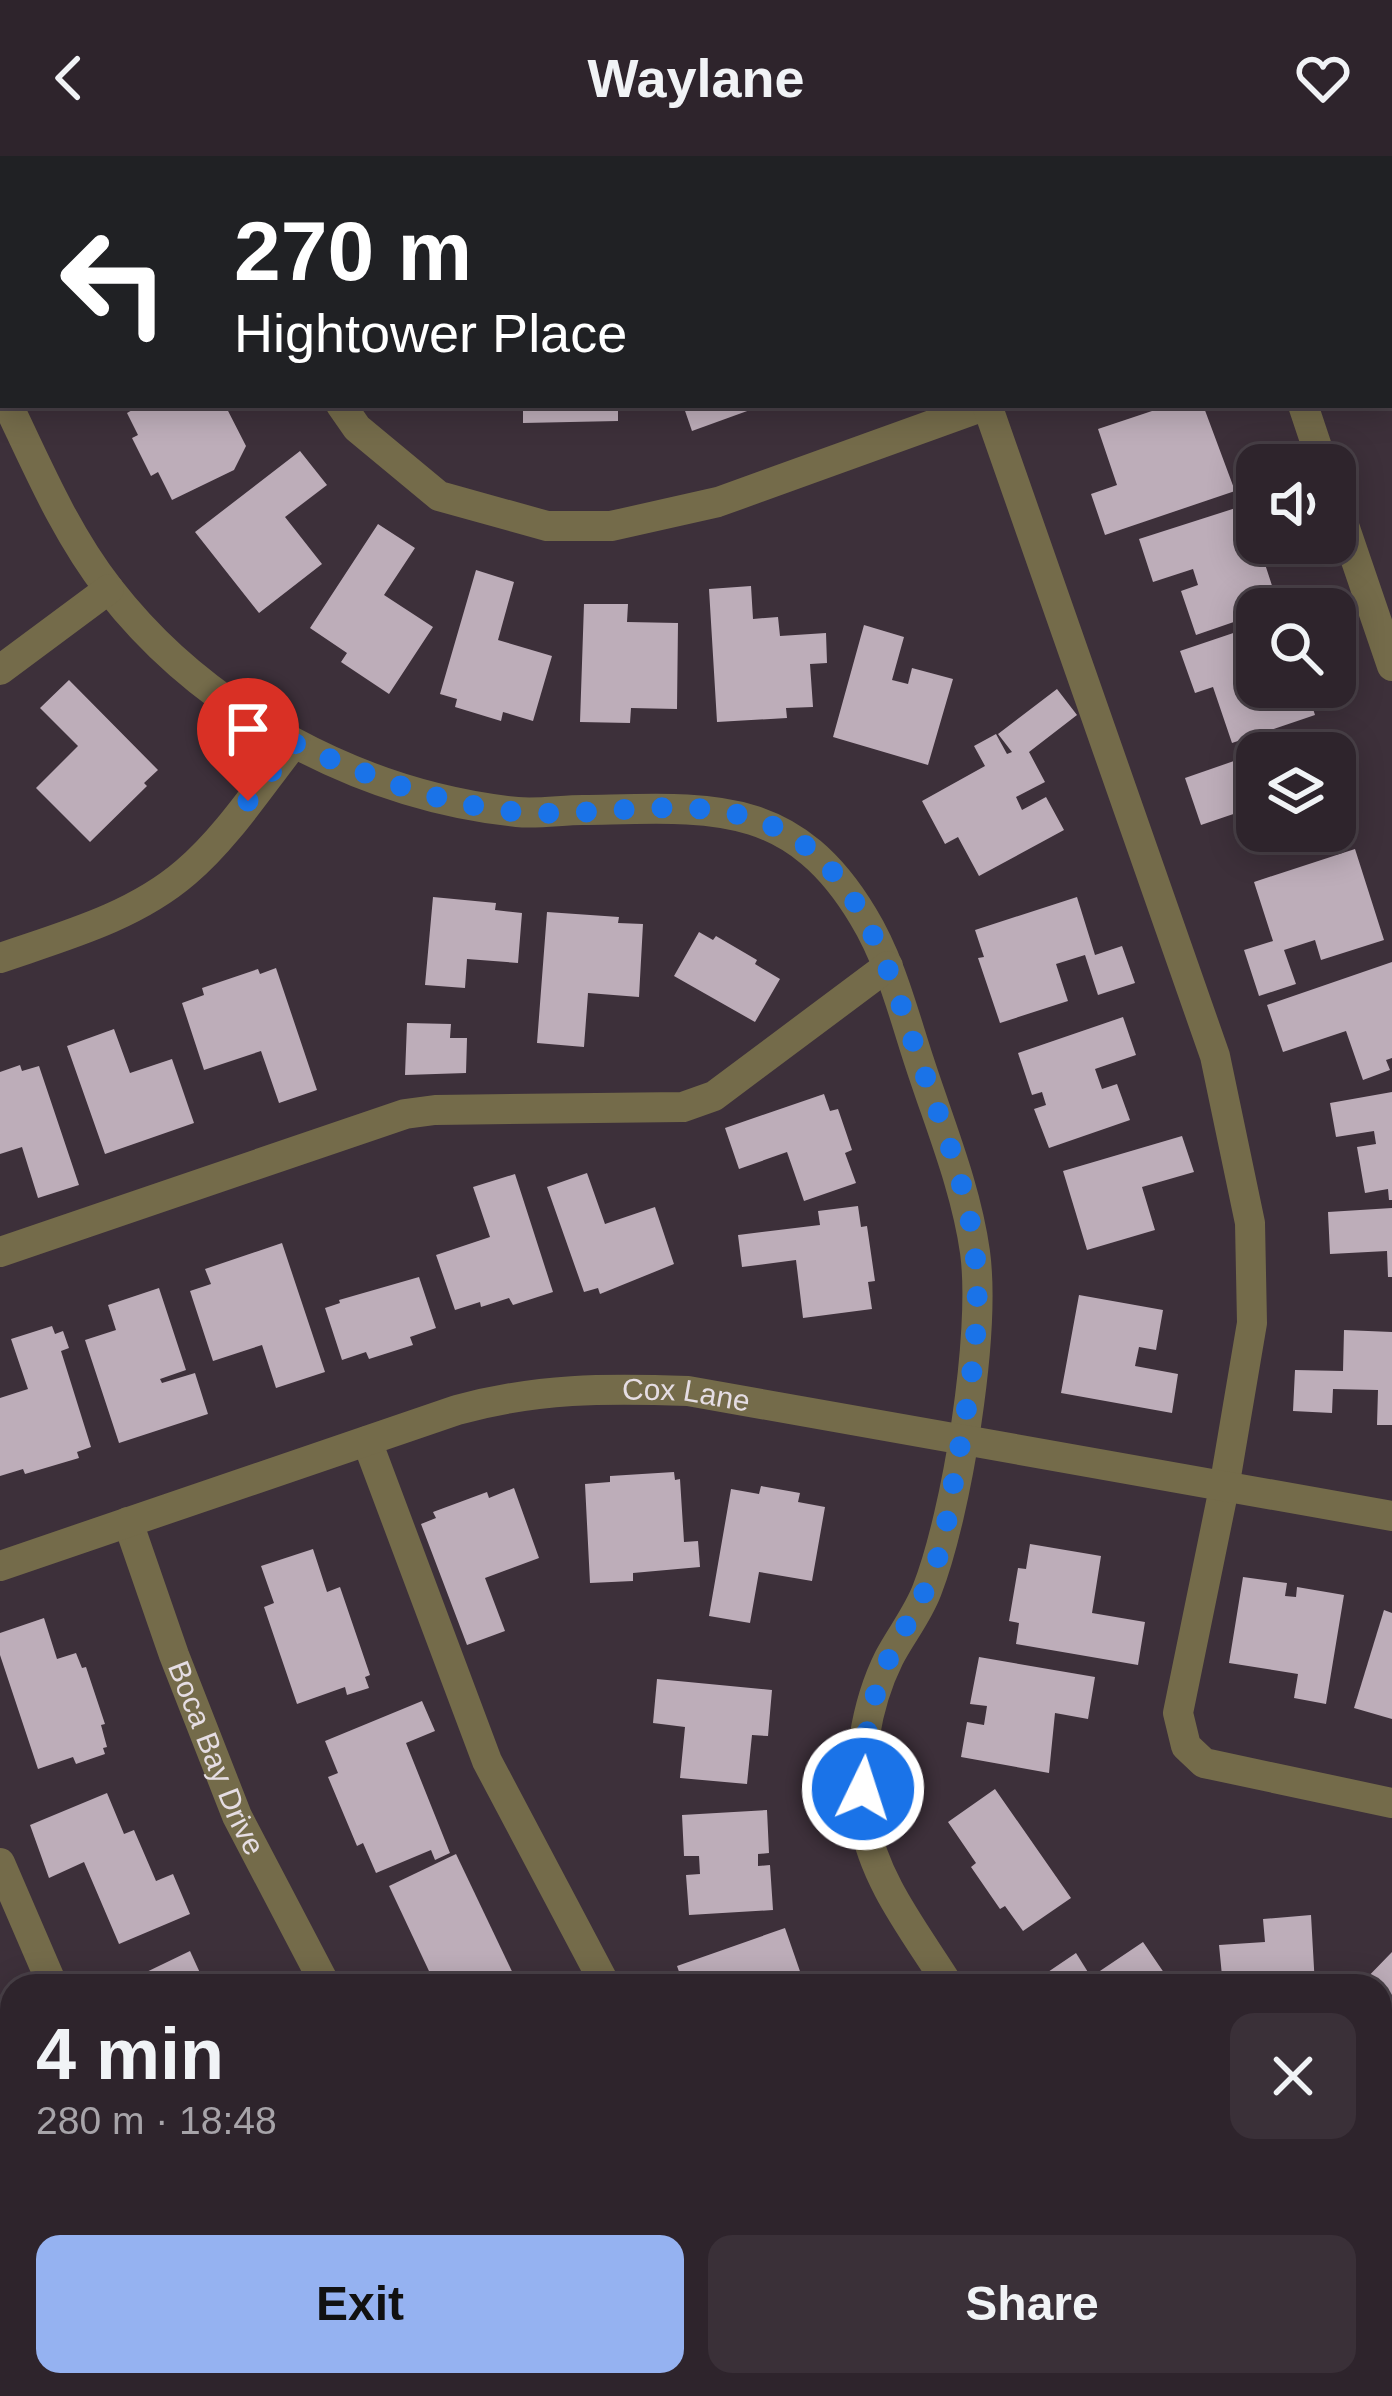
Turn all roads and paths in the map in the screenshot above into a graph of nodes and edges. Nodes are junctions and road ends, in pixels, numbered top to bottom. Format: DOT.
graph roads {
  1 [pos="9,408"];
  2 [pos="343,408"];
  3 [pos="979,408"];
  4 [pos="988,408"];
  5 [pos="1304,408"];
  6 [pos="1316,444"];
  7 [pos="1356,542"];
  8 [pos="109,589"];
  9 [pos="1380,592"];
  10 [pos="1392,666"];
  11 [pos="0,670"];
  12 [pos="294,743"];
  13 [pos="0,958"];
  14 [pos="888,966"];
  15 [pos="0,1252"];
  16 [pos="367,1441"];
  17 [pos="961,1442"];
  18 [pos="1224,1488"];
  19 [pos="1392,1516"];
  20 [pos="128,1522"];
  21 [pos="0,1566"];
  22 [pos="1392,1803"];
  23 [pos="0,1863"];
  24 [pos="48,1974"];
  25 [pos="320,1974"];
  26 [pos="600,1974"];
  27 [pos="942,1974"];
  1 -- 8 [label="street"];
  2 -- 3 [label="street"];
  4 -- 18 [label="street"];
  5 -- 6 [label="street"];
  7 -- 9 [label="street"];
  8 -- 11 [label="street"];
  8 -- 12 [label="street"];
  9 -- 10 [label="street"];
  12 -- 13 [label="street"];
  12 -- 14 [label="street"];
  14 -- 15 [label="street"];
  14 -- 17 [label="street"];
  16 -- 17 [label="street, Cox Lane"];
  16 -- 20 [label="street, Cox Lane"];
  16 -- 26 [label="street"];
  17 -- 18 [label="street, Cox Lane"];
  17 -- 27 [label="street"];
  18 -- 19 [label="street, Cox Lane"];
  18 -- 22 [label="street"];
  20 -- 21 [label="street, Cox Lane"];
  20 -- 25 [label="street, Boca Bay Drive"];
  23 -- 24 [label="street"];
}
